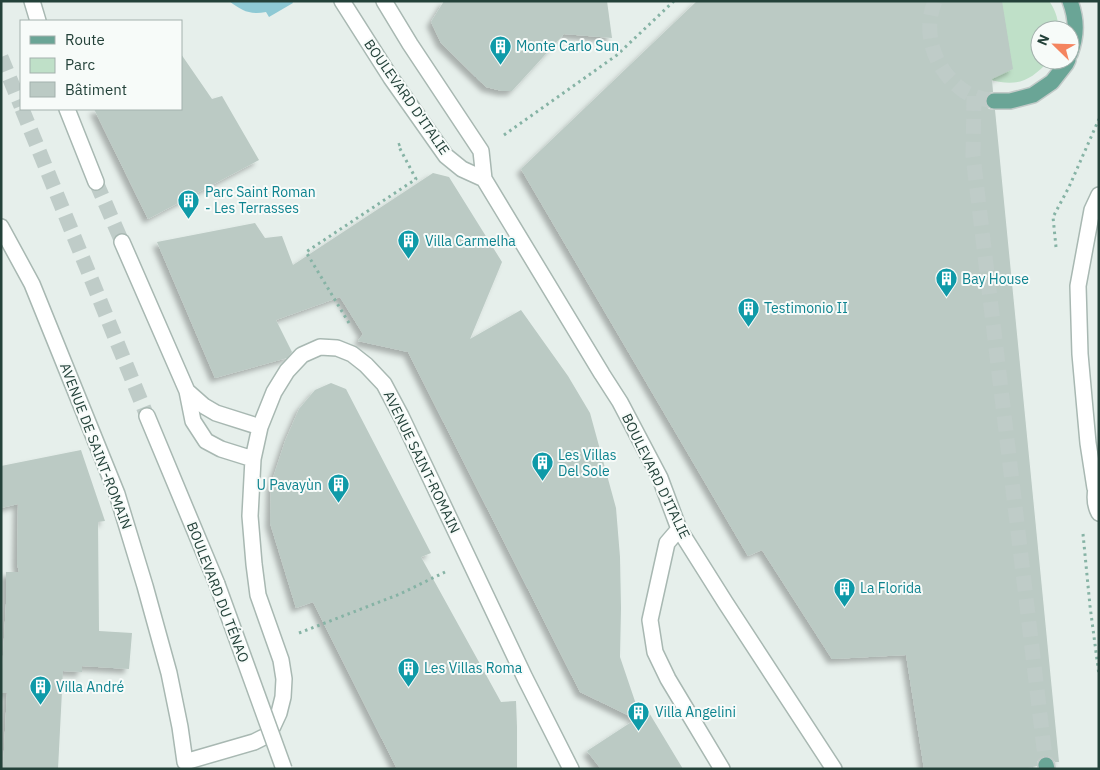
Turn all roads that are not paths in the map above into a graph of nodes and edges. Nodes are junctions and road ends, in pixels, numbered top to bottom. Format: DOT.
graph roads {
  1 [pos="32,1"];
  2 [pos="342,1"];
  3 [pos="384,1"];
  4 [pos="1070,1"];
  5 [pos="38,20"];
  6 [pos="1075,20"];
  7 [pos="1061,70"];
  8 [pos="994,102"];
  9 [pos="67,110"];
  10 [pos="484,179"];
  11 [pos="96,182"];
  12 [pos="1099,195"];
  13 [pos="1,227"];
  14 [pos="122,242"];
  15 [pos="187,392"];
  16 [pos="148,416"];
  17 [pos="260,427"];
  18 [pos="253,459"];
  19 [pos="1097,483"];
  20 [pos="1099,513"];
  21 [pos="679,529"];
  22 [pos="182,765"];
  23 [pos="284,769"];
  24 [pos="571,769"];
  25 [pos="722,769"];
  26 [pos="834,769"];
  1 -- 5 [label="street"];
  2 -- 10 [label="street, BOULEVARD D'ITALIE"];
  3 -- 10 [label="street, BOULEVARD D'ITALIE"];
  4 -- 6 [label="main road"];
  7 -- 8 [label="main road"];
  9 -- 11 [label="street"];
  10 -- 21 [label="street, BOULEVARD D'ITALIE"];
  12 -- 19 [label="street"];
  13 -- 22 [label="street, AVENUE DE SAINT-ROMAIN"];
  14 -- 15 [label="street"];
  15 -- 17 [label="street"];
  15 -- 18 [label="street"];
  16 -- 23 [label="street, BOULEVARD DU TÉNAO, bridge"];
  17 -- 18 [label="street, AVENUE SAINT-ROMAIN"];
  17 -- 24 [label="street, AVENUE SAINT-ROMAIN"];
  18 -- 22 [label="street, AVENUE SAINT-ROMAIN"];
  19 -- 20 [label="street"];
  21 -- 25 [label="street"];
  21 -- 26 [label="street, BOULEVARD D'ITALIE"];
}
